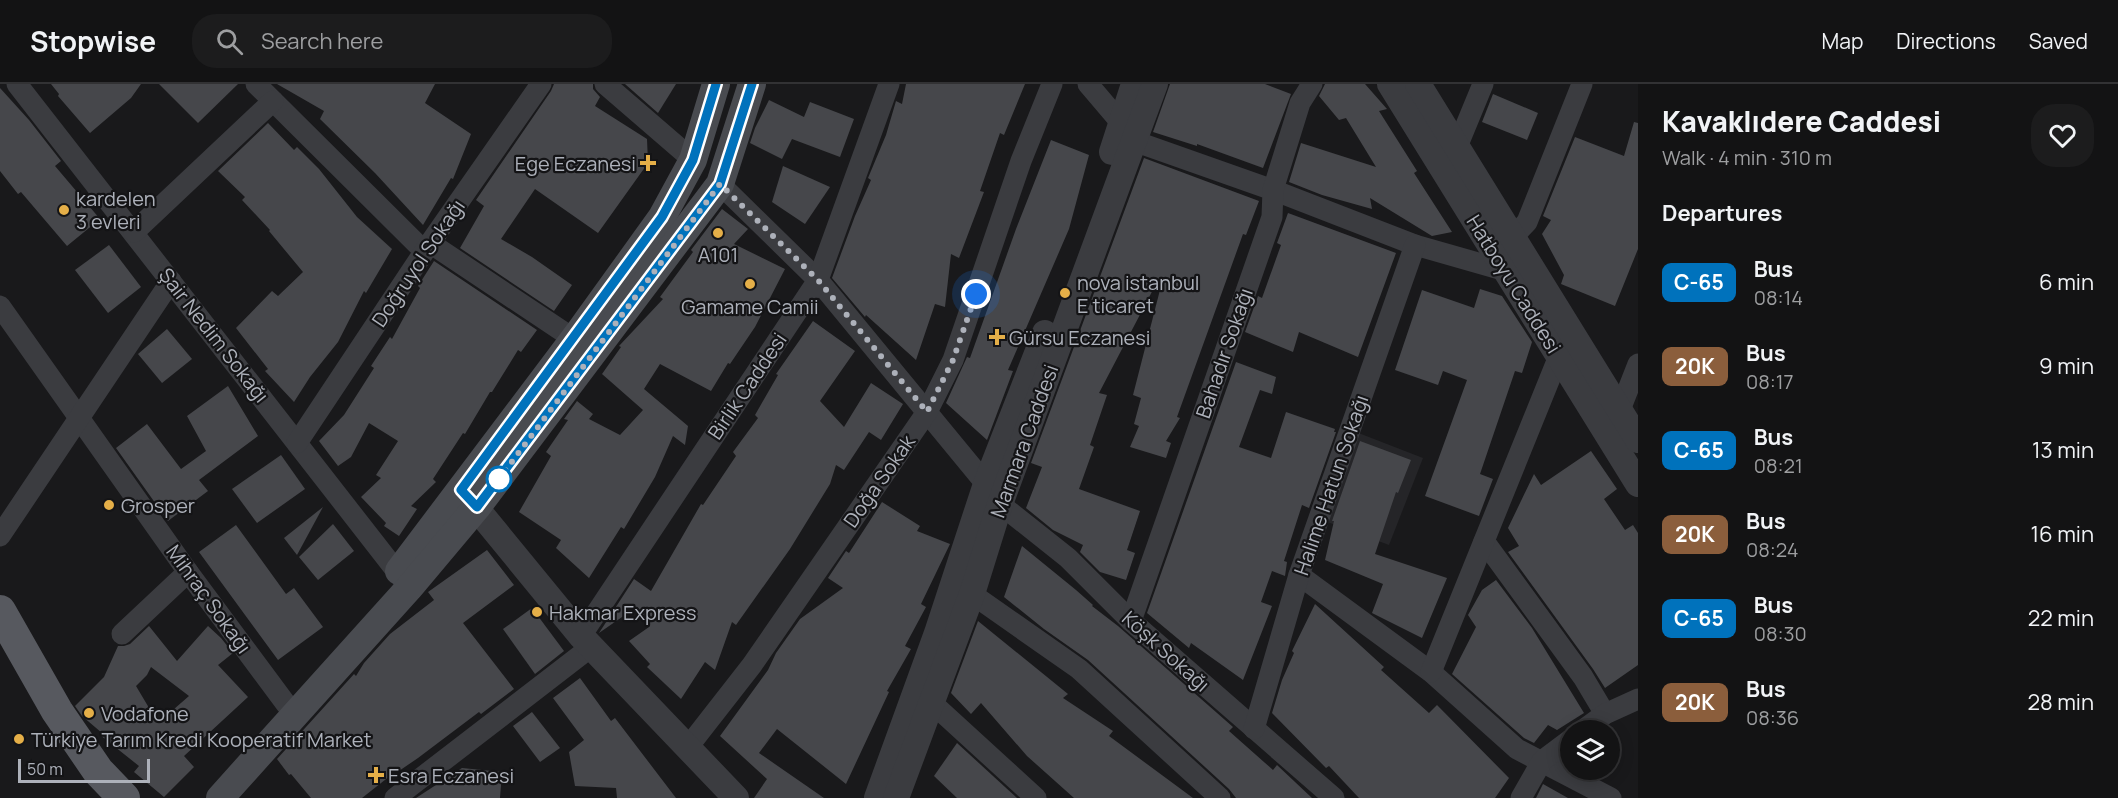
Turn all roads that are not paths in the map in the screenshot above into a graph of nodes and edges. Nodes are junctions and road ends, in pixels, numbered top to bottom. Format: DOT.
graph roads {
  1 [pos="17,84"];
  2 [pos="256,84"];
  3 [pos="541,84"];
  4 [pos="605,84"];
  5 [pos="716,84"];
  6 [pos="752,84"];
  7 [pos="889,84"];
  8 [pos="1052,84"];
  9 [pos="1088,84"];
  10 [pos="1134,84"];
  11 [pos="1155,84"];
  12 [pos="1312,84"];
  13 [pos="1390,84"];
  14 [pos="1418,84"];
  15 [pos="1483,84"];
  16 [pos="1582,84"];
  17 [pos="273,101"];
  18 [pos="1128,133"];
  19 [pos="1457,147"];
  20 [pos="693,160"];
  21 [pos="720,184"];
  22 [pos="1273,190"];
  23 [pos="134,232"];
  24 [pos="1415,245"];
  25 [pos="1517,246"];
  26 [pos="427,247"];
  27 [pos="818,280"];
  28 [pos="171,281"];
  29 [pos="0,306"];
  30 [pos="574,339"];
  31 [pos="1559,356"];
  32 [pos="1638,364"];
  33 [pos="1620,410"];
  34 [pos="927,412"];
  35 [pos="80,417"];
  36 [pos="1638,440"];
  37 [pos="297,443"];
  38 [pos="1638,484"];
  39 [pos="993,494"];
  40 [pos="469,499"];
  41 [pos="0,536"];
  42 [pos="1484,541"];
  43 [pos="188,572"];
  44 [pos="1299,575"];
  45 [pos="403,580"];
  46 [pos="972,594"];
  47 [pos="0,611"];
  48 [pos="1131,621"];
  49 [pos="122,634"];
  50 [pos="586,641"];
  51 [pos="1431,672"];
  52 [pos="1638,699"];
  53 [pos="931,702"];
  54 [pos="291,708"];
  55 [pos="1605,714"];
  56 [pos="1597,720"];
  57 [pos="1254,729"];
  58 [pos="688,747"];
  59 [pos="1560,748"];
  60 [pos="1542,761"];
  61 [pos="734,797"];
  62 [pos="124,798"];
  63 [pos="203,798"];
  64 [pos="220,798"];
  65 [pos="395,798"];
  66 [pos="877,798"];
  67 [pos="896,798"];
  68 [pos="1036,798"];
  69 [pos="1220,798"];
  70 [pos="1334,798"];
  71 [pos="1521,798"];
  72 [pos="1611,798"];
  1 -- 23 [label="street, Şair Nedim Sokağı"];
  2 -- 17 [label="street"];
  3 -- 26 [label="street, Doğruyol Sokağı"];
  4 -- 20 [label="street"];
  5 -- 20 [label="main road"];
  6 -- 21 [label="main road"];
  7 -- 27 [label="street, Birlik Caddesi"];
  8 -- 34 [label="street, Doğa Sokak"];
  9 -- 18 [label="street"];
  10 -- 18 [label="street, Marmara Caddesi"];
  11 -- 18 [label="street, Marmara Caddesi"];
  12 -- 22 [label="street, Bahadır Sokağı"];
  13 -- 25 [label="street, Hatboyu Caddesi"];
  14 -- 19 [label="street, Hatboyu Caddesi"];
  15 -- 19 [label="street"];
  16 -- 25 [label="street"];
  17 -- 23 [label="street"];
  17 -- 26 [label="street"];
  18 -- 22 [label="street"];
  18 -- 39 [label="street, Marmara Caddesi"];
  19 -- 25 [label="street, Hatboyu Caddesi"];
  20 -- 21 [label="main road"];
  20 -- 30 [label="main road"];
  21 -- 27 [label="street, Köşk Sokağı"];
  21 -- 40 [label="main road"];
  22 -- 24 [label="street"];
  22 -- 48 [label="street, Bahadır Sokağı"];
  23 -- 28 [label="street, Şair Nedim Sokağı"];
  24 -- 25 [label="street"];
  24 -- 44 [label="street, Halime Hatun Sokağı"];
  25 -- 31 [label="street, Hatboyu Caddesi"];
  25 -- 33 [label="street, Hatboyu Caddesi"];
  26 -- 30 [label="street"];
  26 -- 37 [label="street, Doğruyol Sokağı"];
  27 -- 34 [label="street, Köşk Sokağı"];
  27 -- 50 [label="street, Birlik Caddesi"];
  28 -- 35 [label="street"];
  28 -- 37 [label="street, Şair Nedim Sokağı"];
  29 -- 35 [label="street, Mihraç Sokağı"];
  30 -- 40 [label="main road"];
  31 -- 38 [label="street, Hatboyu Caddesi"];
  31 -- 42 [label="street"];
  32 -- 33 [label="street"];
  33 -- 36 [label="street, Hatboyu Caddesi"];
  34 -- 39 [label="street, Köşk Sokağı"];
  34 -- 58 [label="street, Doğa Sokak"];
  35 -- 41 [label="street"];
  35 -- 43 [label="street, Mihraç Sokağı"];
  37 -- 45 [label="street, Şair Nedim Sokağı"];
  39 -- 46 [label="street, Marmara Caddesi"];
  39 -- 48 [label="street, Köşk Sokağı"];
  39 -- 66 [label="street, Marmara Caddesi"];
  40 -- 45 [label="main road"];
  40 -- 50 [label="street"];
  42 -- 51 [label="street"];
  42 -- 55 [label="street"];
  43 -- 49 [label="street"];
  43 -- 54 [label="street, Mihraç Sokağı"];
  44 -- 51 [label="street"];
  44 -- 57 [label="street, Halime Hatun Sokağı"];
  45 -- 54 [label="main road"];
  46 -- 53 [label="street, Marmara Caddesi"];
  46 -- 69 [label="street"];
  47 -- 62 [label="main road"];
  48 -- 57 [label="street, Köşk Sokağı"];
  50 -- 58 [label="street"];
  50 -- 65 [label="street, Birlik Caddesi"];
  51 -- 60 [label="street"];
  52 -- 55 [label="street"];
  53 -- 67 [label="street, Marmara Caddesi"];
  53 -- 68 [label="street"];
  54 -- 63 [label="main road"];
  54 -- 64 [label="main road"];
  55 -- 56 [label="street"];
  57 -- 70 [label="street, Köşk Sokağı"];
  58 -- 61 [label="street"];
  59 -- 60 [label="street"];
  60 -- 71 [label="street"];
  60 -- 72 [label="street"];
}
